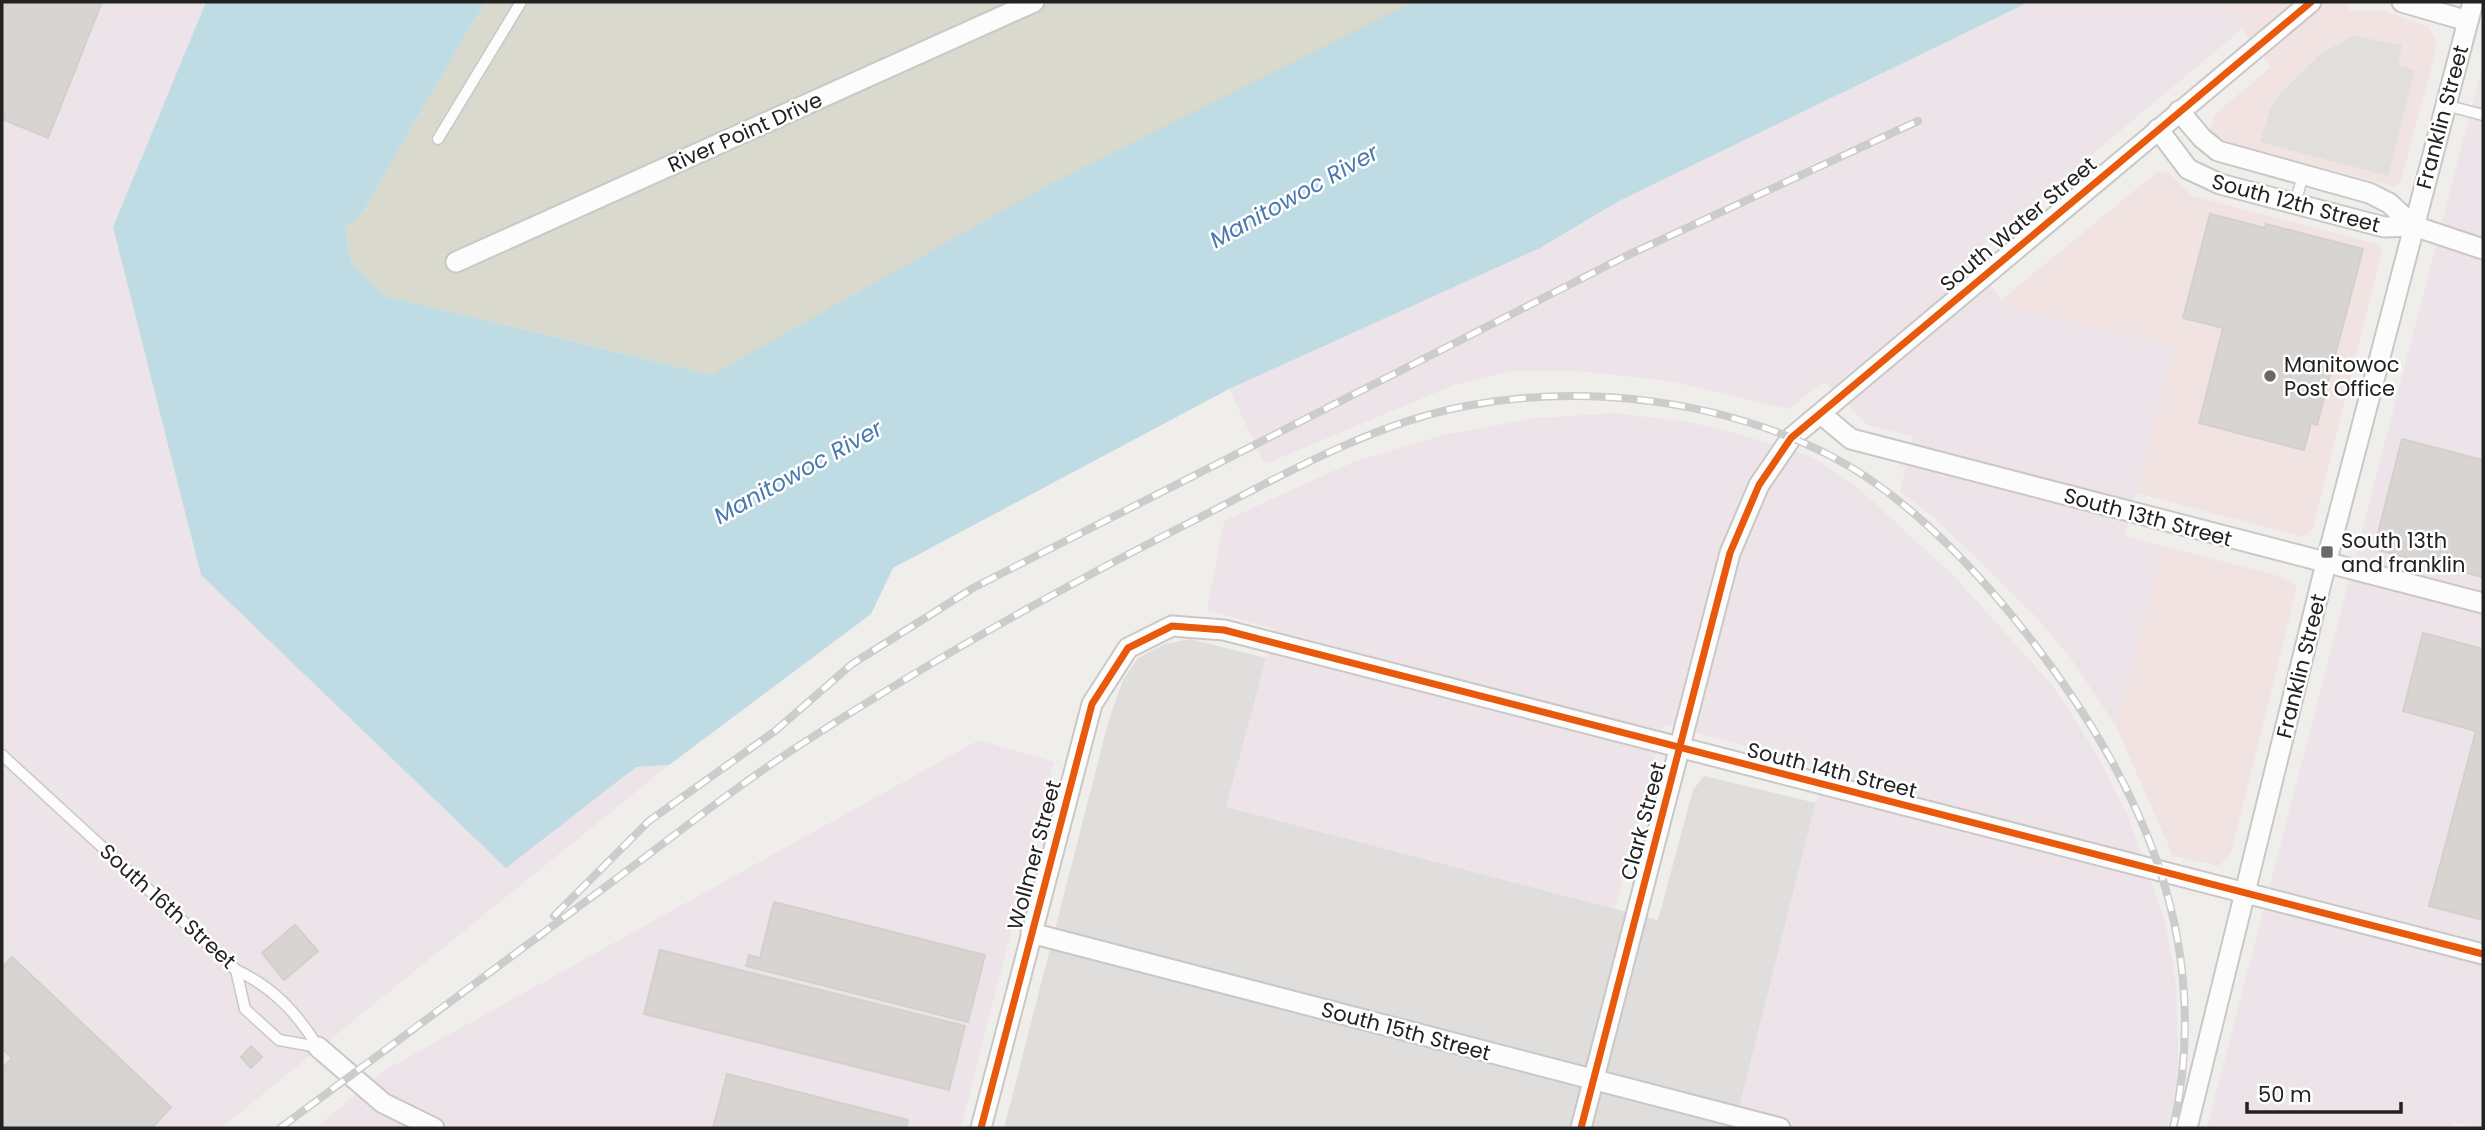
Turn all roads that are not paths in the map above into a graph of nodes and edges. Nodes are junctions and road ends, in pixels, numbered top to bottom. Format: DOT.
graph roads {
  1 [pos="522,2"];
  2 [pos="1034,2"];
  3 [pos="2311,2"];
  4 [pos="2402,2"];
  5 [pos="2470,11"];
  6 [pos="2445,106"];
  7 [pos="2179,111"];
  8 [pos="2483,115"];
  9 [pos="2158,129"];
  10 [pos="438,139"];
  11 [pos="2302,175"];
  12 [pos="2295,204"];
  13 [pos="2414,226"];
  14 [pos="2483,248"];
  15 [pos="456,262"];
  16 [pos="1821,414"];
  17 [pos="1759,485"];
  18 [pos="2326,563"];
  19 [pos="2483,603"];
  20 [pos="1172,626"];
  21 [pos="1679,750"];
  22 [pos="2,755"];
  23 [pos="2244,894"];
  24 [pos="1031,933"];
  25 [pos="2483,954"];
  26 [pos="236,970"];
  27 [pos="318,1047"];
  28 [pos="1594,1080"];
  29 [pos="434,1128"];
  30 [pos="981,1128"];
  31 [pos="1581,1128"];
  32 [pos="1780,1128"];
  33 [pos="2187,1128"];
  1 -- 10 [label="lane"];
  2 -- 15 [label="street, River Point Drive"];
  3 -- 7 [label="street, South Water Street"];
  4 -- 5 [label="street"];
  5 -- 6 [label="street, Franklin Street"];
  6 -- 8 [label="lane"];
  6 -- 13 [label="street, Franklin Street"];
  7 -- 9 [label="street, South Water Street"];
  7 -- 11 [label="street, South 12th Street"];
  9 -- 12 [label="street, South 12th Street"];
  9 -- 16 [label="street, South Water Street"];
  11 -- 12 [label="lane"];
  11 -- 13 [label="street, South 12th Street"];
  12 -- 13 [label="street, South 12th Street"];
  13 -- 14 [label="street, South 12th Street"];
  13 -- 18 [label="street, Franklin Street"];
  16 -- 17 [label="street, South Water Street"];
  16 -- 18 [label="street, South 13th Street"];
  17 -- 21 [label="street, Clark Street"];
  18 -- 19 [label="street, South 13th Street"];
  18 -- 23 [label="street, Franklin Street"];
  20 -- 21 [label="street, South 14th Street"];
  20 -- 24 [label="street, Wollmer Street"];
  21 -- 23 [label="street, South 14th Street"];
  21 -- 28 [label="street, Clark Street"];
  22 -- 26 [label="lane, South 16th Street"];
  23 -- 25 [label="street, South 14th Street"];
  23 -- 33 [label="street, Franklin Street"];
  24 -- 28 [label="street, South 15th Street"];
  24 -- 30 [label="street, Wollmer Street"];
  26 -- 27 [label="lane, South 16th Street"];
  26 -- 27 [label="lane"];
  27 -- 29 [label="street, South 16th Street"];
  28 -- 31 [label="street, Clark Street"];
  28 -- 32 [label="street, South 15th Street"];
}
